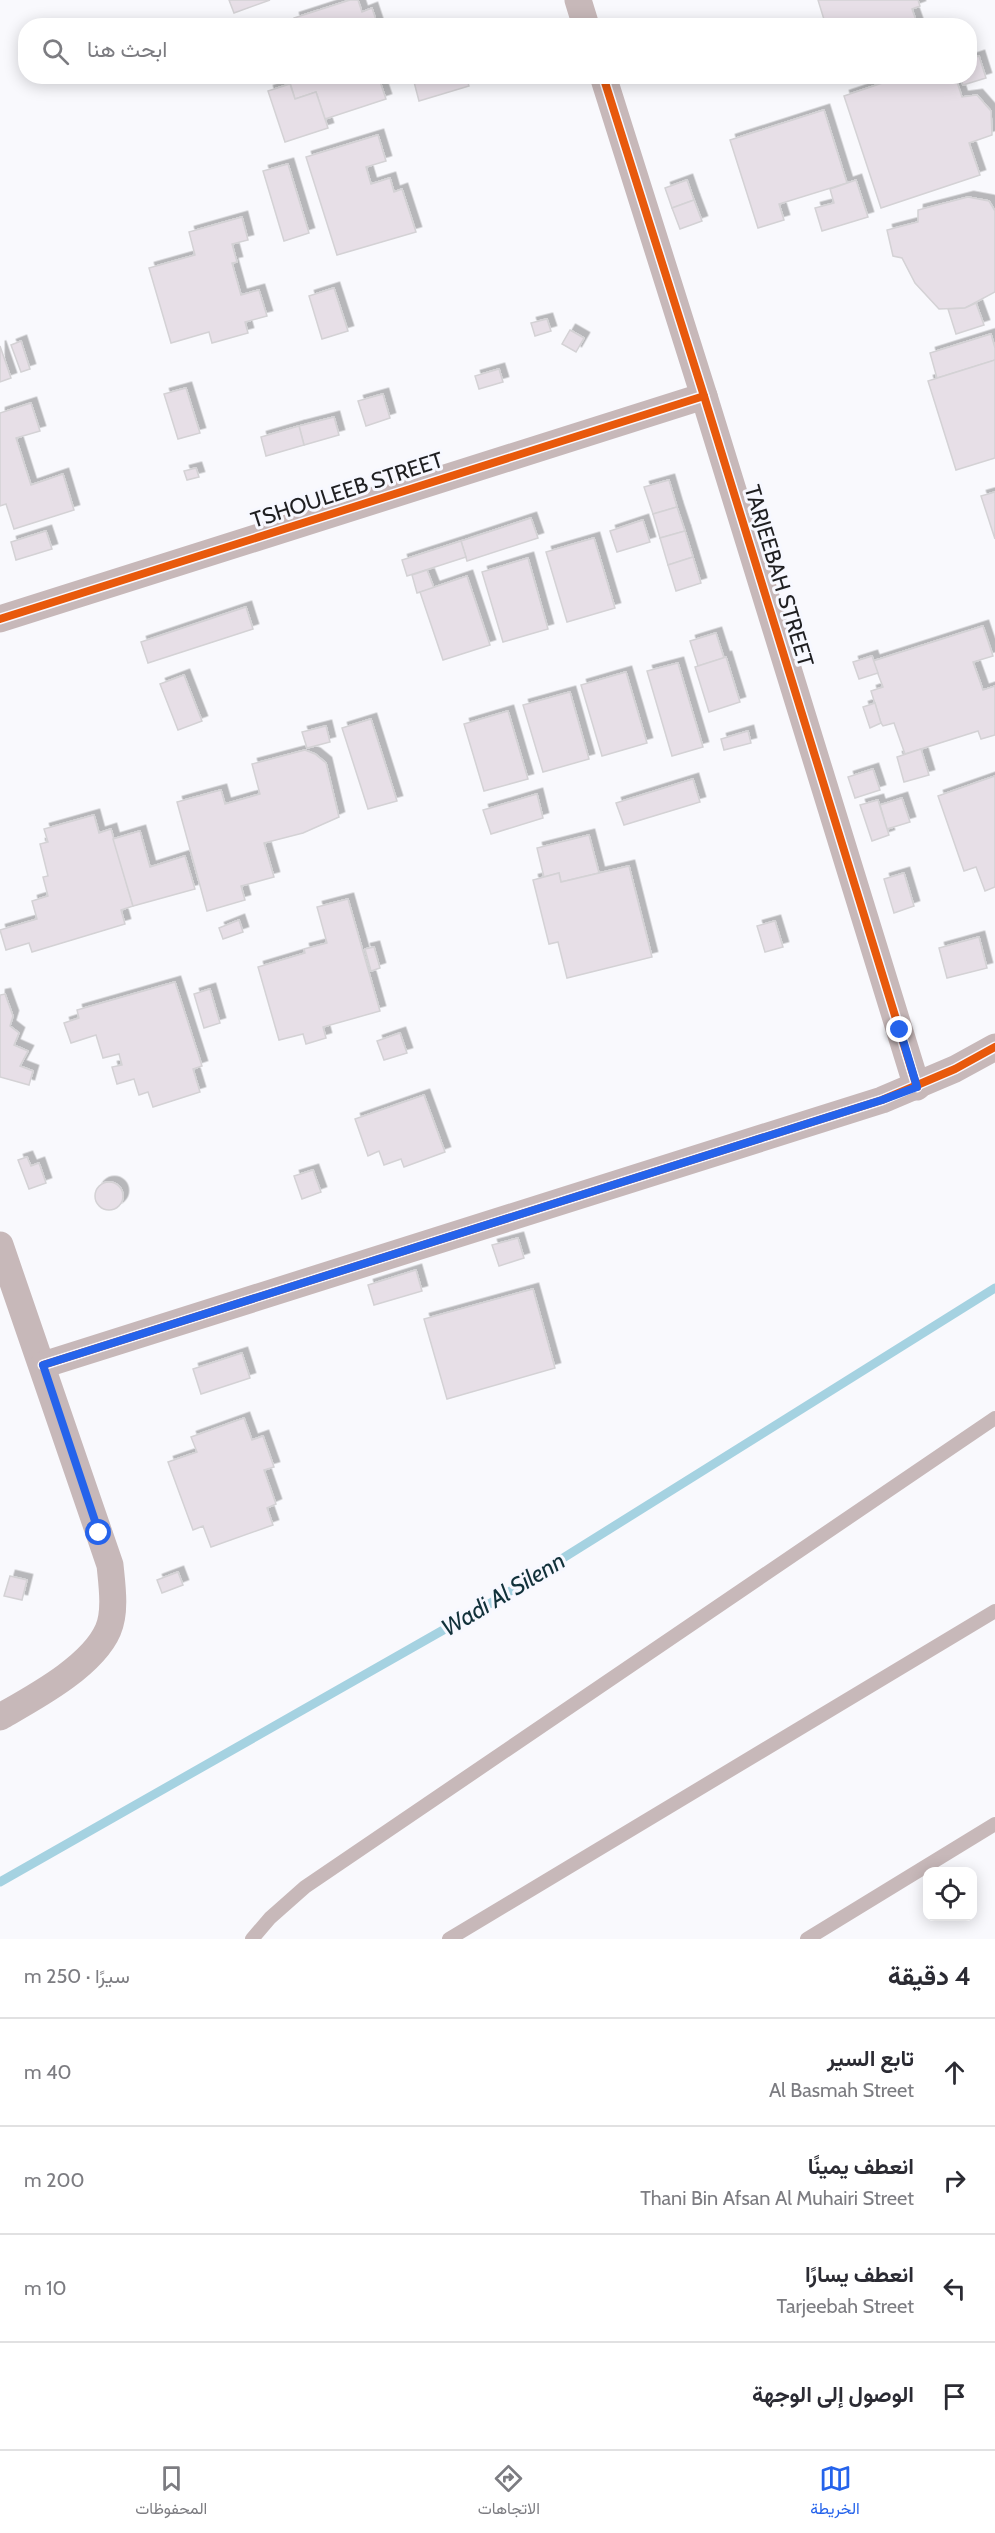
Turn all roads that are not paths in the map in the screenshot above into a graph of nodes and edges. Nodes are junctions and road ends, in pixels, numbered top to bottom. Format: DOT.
graph roads {
  1 [pos="578,0"];
  2 [pos="584,18"];
  3 [pos="606,84"];
  4 [pos="704,396"];
  5 [pos="0,619"];
  6 [pos="995,1047"];
  7 [pos="917,1087"];
  8 [pos="0,1245"];
  9 [pos="43,1365"];
  10 [pos="995,1418"];
  11 [pos="995,1611"];
  12 [pos="0,1717"];
  13 [pos="995,1824"];
  14 [pos="252,1939"];
  15 [pos="449,1939"];
  16 [pos="807,1939"];
  1 -- 2 [label="street"];
  3 -- 4 [label="street, TARJEEBAH STREET"];
  4 -- 5 [label="street, TSHOULEEB STREET"];
  4 -- 7 [label="street, TARJEEBAH STREET"];
  6 -- 7 [label="street"];
  7 -- 9 [label="street"];
  8 -- 9 [label="street"];
  9 -- 12 [label="street"];
  10 -- 14 [label="lane"];
  11 -- 15 [label="lane"];
  13 -- 16 [label="lane"];
}
